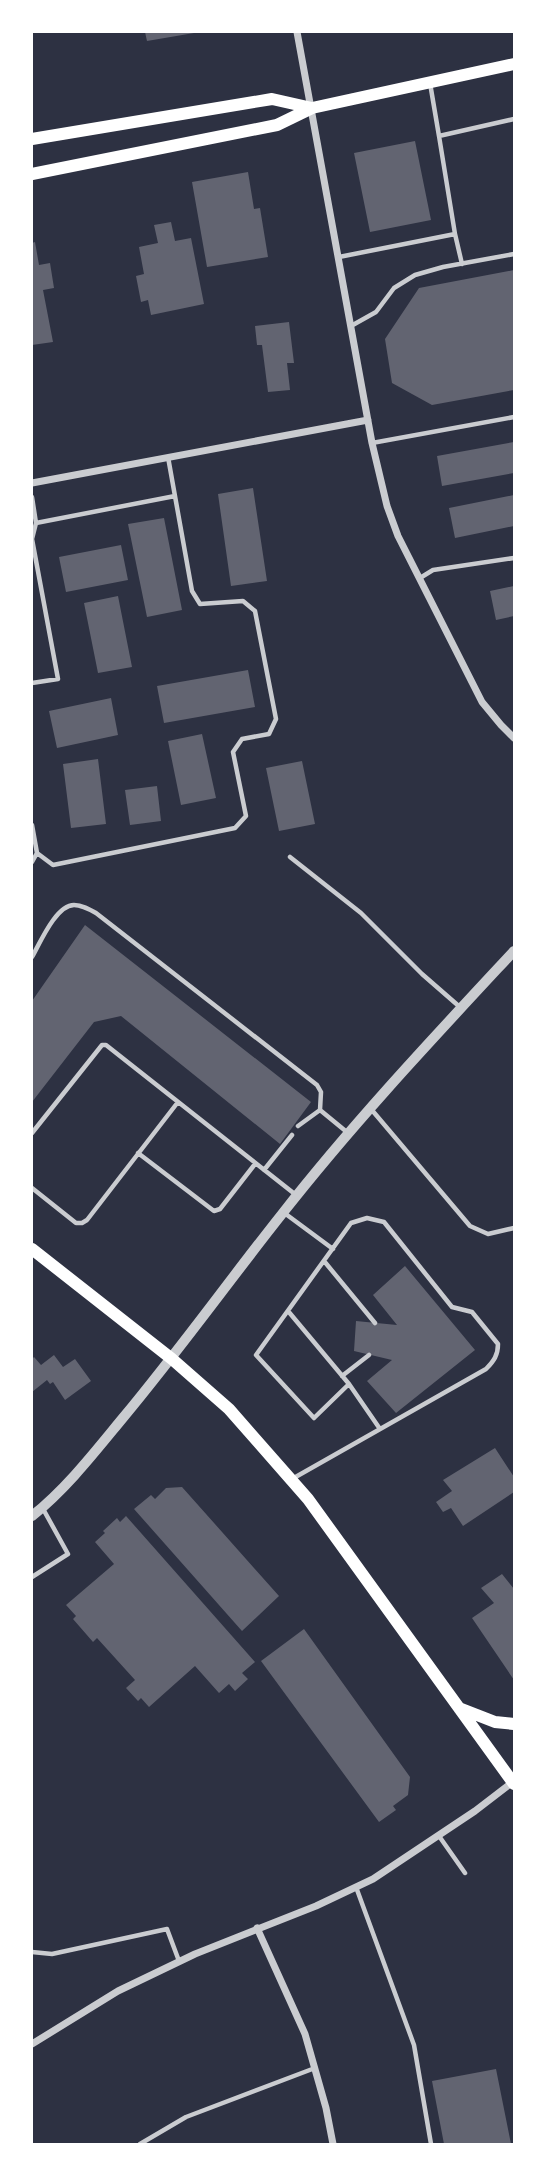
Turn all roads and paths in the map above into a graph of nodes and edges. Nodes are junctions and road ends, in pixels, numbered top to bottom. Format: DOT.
graph roads {
  1 [pos="297,32"];
  2 [pos="514,64"];
  3 [pos="430,82"];
  4 [pos="312,108"];
  5 [pos="514,119"];
  6 [pos="439,135"];
  7 [pos="32,138"];
  8 [pos="32,174"];
  9 [pos="454,234"];
  10 [pos="514,254"];
  11 [pos="339,257"];
  12 [pos="462,264"];
  13 [pos="351,326"];
  14 [pos="514,417"];
  15 [pos="368,420"];
  16 [pos="373,443"];
  17 [pos="168,457"];
  18 [pos="32,483"];
  19 [pos="175,496"];
  20 [pos="32,497"];
  21 [pos="36,523"];
  22 [pos="514,558"];
  23 [pos="420,578"];
  24 [pos="32,683"];
  25 [pos="514,738"];
  26 [pos="32,825"];
  27 [pos="37,853"];
  28 [pos="290,857"];
  29 [pos="32,862"];
  30 [pos="514,951"];
  31 [pos="32,957"];
  32 [pos="461,1008"];
  33 [pos="178,1102"];
  34 [pos="370,1108"];
  35 [pos="320,1110"];
  36 [pos="299,1126"];
  37 [pos="32,1133"];
  38 [pos="349,1134"];
  39 [pos="292,1135"];
  40 [pos="138,1153"];
  41 [pos="255,1164"];
  42 [pos="264,1170"];
  43 [pos="32,1188"];
  44 [pos="297,1196"];
  45 [pos="283,1212"];
  46 [pos="514,1228"];
  47 [pos="333,1249"];
  48 [pos="32,1250"];
  49 [pos="324,1261"];
  50 [pos="288,1311"];
  51 [pos="375,1323"];
  52 [pos="369,1355"];
  53 [pos="172,1359"];
  54 [pos="342,1376"];
  55 [pos="349,1384"];
  56 [pos="380,1429"];
  57 [pos="291,1480"];
  58 [pos="42,1507"];
  59 [pos="32,1516"];
  60 [pos="32,1577"];
  61 [pos="459,1708"];
  62 [pos="514,1724"];
  63 [pos="514,1783"];
  64 [pos="439,1836"];
  65 [pos="465,1873"];
  66 [pos="356,1887"];
  67 [pos="257,1928"];
  68 [pos="32,1952"];
  69 [pos="179,1961"];
  70 [pos="32,2044"];
  71 [pos="315,2068"];
  72 [pos="141,2144"];
  73 [pos="333,2144"];
  74 [pos="431,2144"];
  1 -- 4 [label="street"];
  2 -- 3 [label="main road"];
  3 -- 4 [label="main road"];
  3 -- 6 [label="lane"];
  4 -- 7 [label="main road"];
  4 -- 8 [label="main road"];
  4 -- 11 [label="street"];
  5 -- 6 [label="lane"];
  6 -- 9 [label="lane"];
  9 -- 11 [label="lane"];
  9 -- 12 [label="lane"];
  10 -- 12 [label="lane"];
  11 -- 13 [label="street"];
  12 -- 13 [label="lane"];
  13 -- 15 [label="street"];
  14 -- 16 [label="lane"];
  15 -- 16 [label="street"];
  15 -- 17 [label="street"];
  16 -- 23 [label="street"];
  17 -- 18 [label="street"];
  17 -- 19 [label="lane"];
  19 -- 21 [label="lane"];
  19 -- 27 [label="lane"];
  20 -- 21 [label="lane"];
  21 -- 24 [label="lane"];
  22 -- 23 [label="lane"];
  23 -- 25 [label="street"];
  26 -- 27 [label="lane"];
  27 -- 29 [label="lane"];
  28 -- 32 [label="lane"];
  30 -- 32 [label="street"];
  31 -- 35 [label="lane"];
  32 -- 34 [label="street"];
  33 -- 37 [label="lane"];
  33 -- 40 [label="lane"];
  33 -- 41 [label="lane"];
  34 -- 38 [label="street"];
  34 -- 46 [label="lane"];
  35 -- 36 [label="lane"];
  35 -- 38 [label="lane"];
  38 -- 44 [label="street"];
  39 -- 42 [label="lane"];
  40 -- 41 [label="lane"];
  40 -- 43 [label="lane"];
  41 -- 42 [label="lane"];
  42 -- 44 [label="lane"];
  44 -- 45 [label="street"];
  45 -- 47 [label="lane"];
  45 -- 53 [label="street"];
  47 -- 49 [label="lane"];
  47 -- 56 [label="lane"];
  48 -- 53 [label="main road"];
  49 -- 50 [label="lane"];
  49 -- 51 [label="lane"];
  50 -- 54 [label="lane"];
  50 -- 55 [label="lane"];
  52 -- 54 [label="lane"];
  53 -- 57 [label="main road"];
  53 -- 58 [label="street"];
  54 -- 55 [label="lane"];
  55 -- 56 [label="lane"];
  56 -- 57 [label="lane"];
  57 -- 61 [label="main road"];
  58 -- 59 [label="street"];
  58 -- 60 [label="lane"];
  61 -- 62 [label="main road"];
  61 -- 63 [label="main road"];
  63 -- 64 [label="street"];
  64 -- 65 [label="lane"];
  64 -- 66 [label="street"];
  66 -- 67 [label="street"];
  66 -- 74 [label="lane"];
  67 -- 69 [label="street"];
  67 -- 71 [label="street"];
  68 -- 69 [label="lane"];
  69 -- 70 [label="street"];
  71 -- 72 [label="lane"];
  71 -- 73 [label="street"];
}
